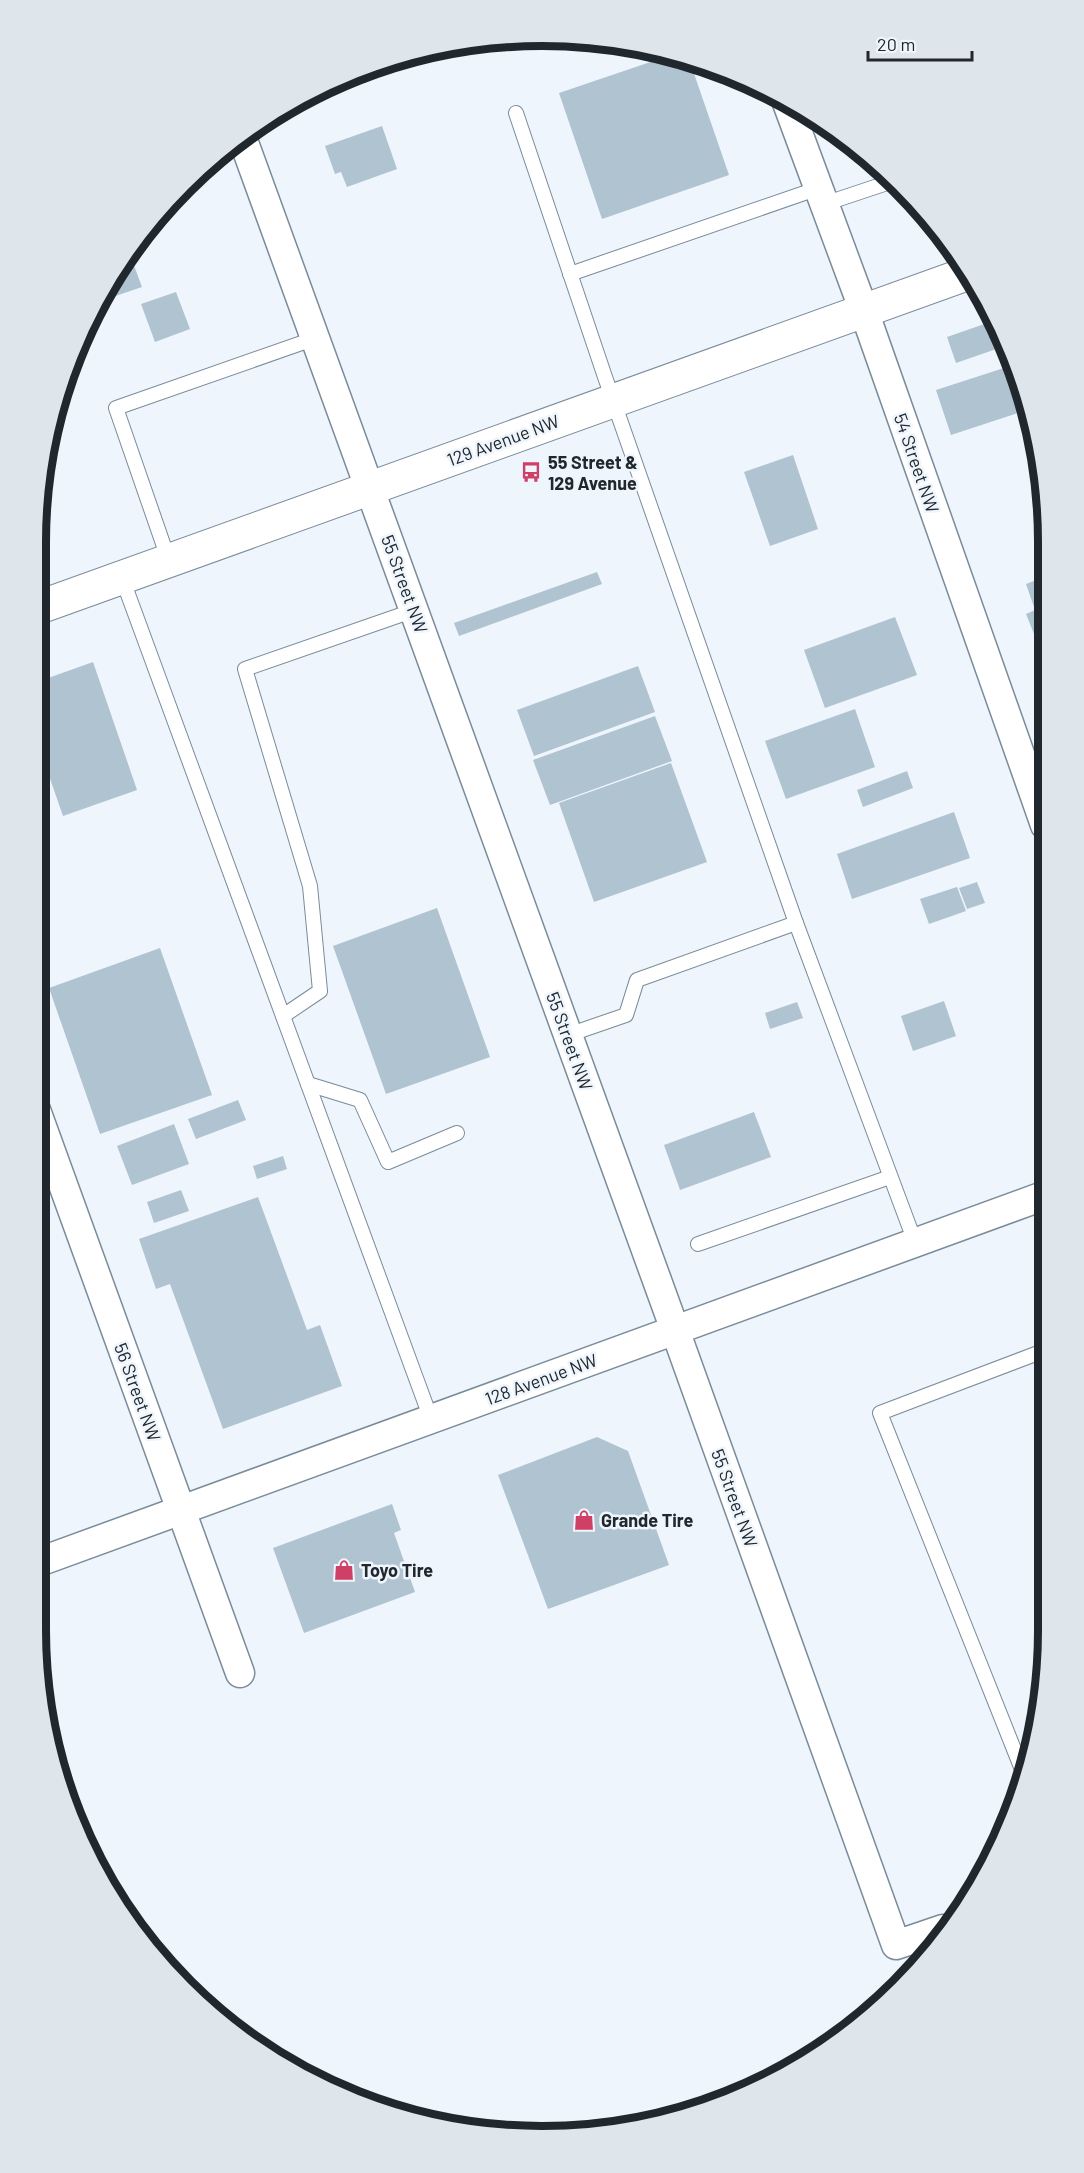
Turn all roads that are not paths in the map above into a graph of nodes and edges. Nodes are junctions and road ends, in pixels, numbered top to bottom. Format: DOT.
graph roads {
  1 [pos="516,113"];
  2 [pos="791,114"];
  3 [pos="245,145"];
  4 [pos="883,183"];
  5 [pos="822,196"];
  6 [pos="570,274"];
  7 [pos="960,276"];
  8 [pos="864,311"];
  9 [pos="316,338"];
  10 [pos="612,400"];
  11 [pos="370,489"];
  12 [pos="169,561"];
  13 [pos="122,578"];
  14 [pos="46,605"];
  15 [pos="415,610"];
  16 [pos="1038,805"];
  17 [pos="796,923"];
  18 [pos="283,1016"];
  19 [pos="568,1035"];
  20 [pos="308,1084"];
  21 [pos="457,1133"];
  22 [pos="46,1138"];
  23 [pos="890,1177"];
  24 [pos="1038,1198"];
  25 [pos="915,1242"];
  26 [pos="698,1244"];
  27 [pos="675,1330"];
  28 [pos="1038,1353"];
  29 [pos="430,1419"];
  30 [pos="180,1510"];
  31 [pos="46,1559"];
  32 [pos="240,1673"];
  33 [pos="1020,1763"];
  34 [pos="936,1931"];
  1 -- 6 [label="lane"];
  2 -- 5 [label="street, 54 Street NW"];
  3 -- 9 [label="street, 55 Street NW"];
  4 -- 5 [label="lane"];
  5 -- 6 [label="lane"];
  5 -- 8 [label="street, 54 Street NW"];
  6 -- 10 [label="lane"];
  7 -- 8 [label="street, 129 Avenue NW"];
  8 -- 10 [label="street, 129 Avenue NW"];
  8 -- 16 [label="street, 54 Street NW"];
  9 -- 11 [label="street, 55 Street NW"];
  9 -- 12 [label="lane"];
  10 -- 11 [label="street, 129 Avenue NW"];
  10 -- 17 [label="lane"];
  11 -- 12 [label="street, 129 Avenue NW"];
  11 -- 15 [label="street, 55 Street NW"];
  12 -- 13 [label="street, 129 Avenue NW"];
  13 -- 14 [label="street, 129 Avenue NW"];
  13 -- 18 [label="lane"];
  15 -- 18 [label="lane"];
  15 -- 19 [label="street, 55 Street NW"];
  17 -- 19 [label="lane"];
  17 -- 23 [label="lane"];
  18 -- 20 [label="lane"];
  19 -- 27 [label="street, 55 Street NW"];
  20 -- 21 [label="lane"];
  20 -- 29 [label="lane"];
  22 -- 30 [label="street, 56 Street NW"];
  23 -- 25 [label="lane"];
  23 -- 26 [label="lane"];
  24 -- 25 [label="street, 128 Avenue NW"];
  25 -- 27 [label="street, 128 Avenue NW"];
  27 -- 29 [label="street, 128 Avenue NW"];
  27 -- 34 [label="street, 55 Street NW"];
  28 -- 33 [label="lane"];
  29 -- 30 [label="street, 128 Avenue NW"];
  30 -- 31 [label="street, 128 Avenue NW"];
  30 -- 32 [label="street, 56 Street NW"];
}
